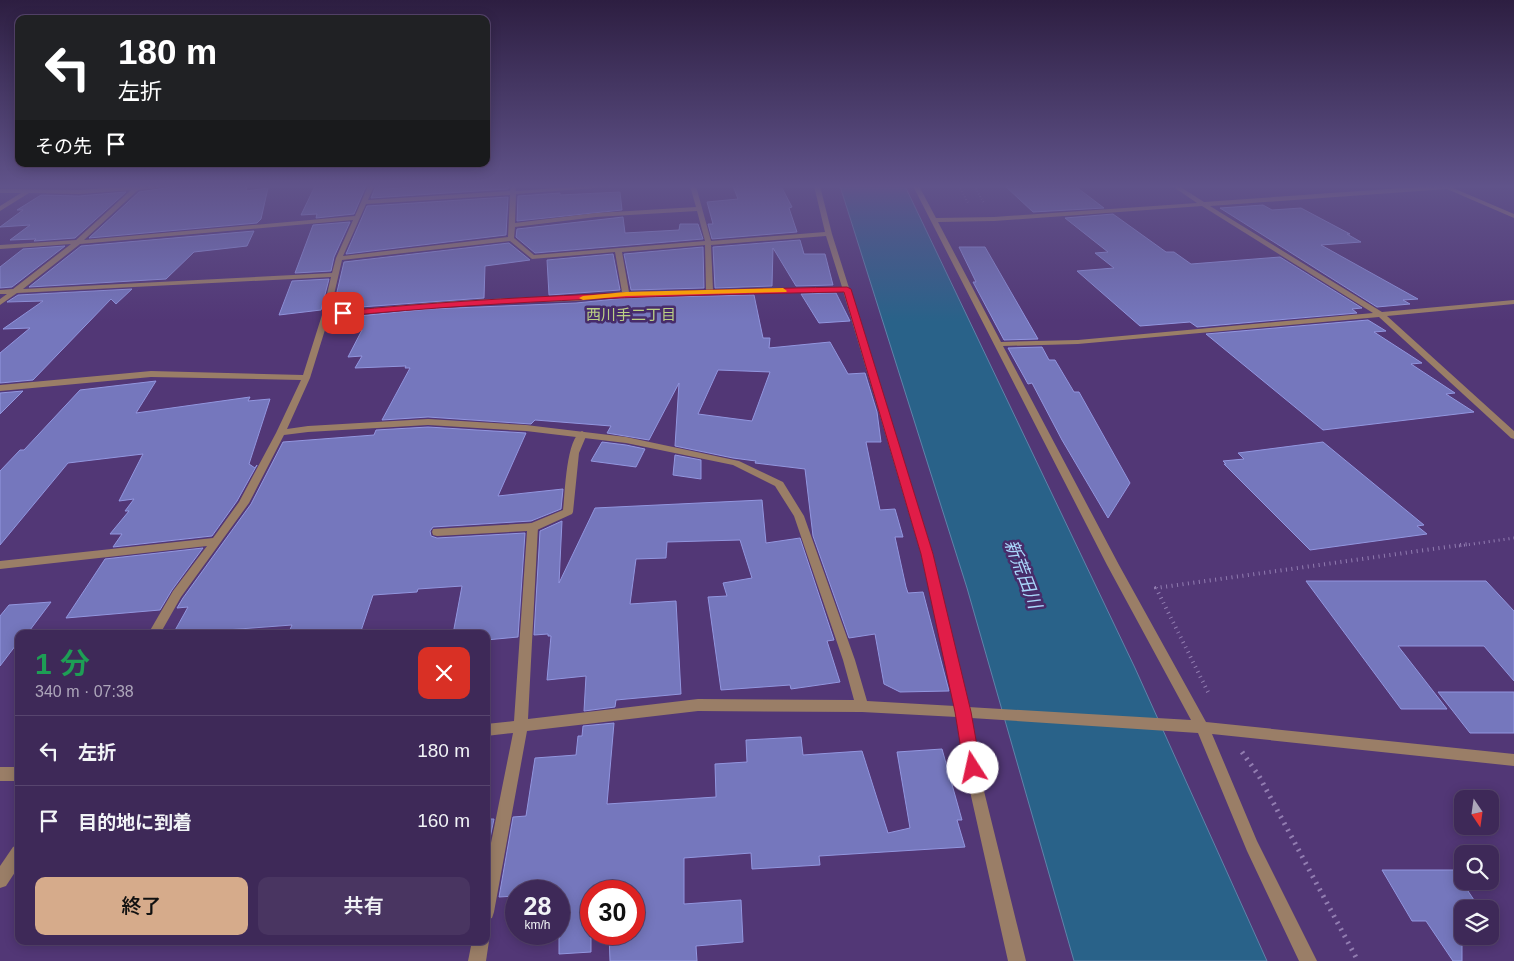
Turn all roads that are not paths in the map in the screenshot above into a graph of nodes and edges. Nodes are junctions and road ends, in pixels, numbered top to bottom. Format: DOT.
graph roads {
  1 [pos="90,231"];
  2 [pos="199,231"];
  3 [pos="350,231"];
  4 [pos="512,231"];
  5 [pos="705,231"];
  6 [pos="828,231"];
  7 [pos="939,231"];
  8 [pos="1246,231"];
  9 [pos="829,234"];
  10 [pos="511,239"];
  11 [pos="708,242"];
  12 [pos="77,243"];
  13 [pos="0,247"];
  14 [pos="618,250"];
  15 [pos="339,258"];
  16 [pos="335,275"];
  17 [pos="847,289"];
  18 [pos="15,291"];
  19 [pos="0,292"];
  20 [pos="710,292"];
  21 [pos="626,294"];
  22 [pos="0,302"];
  23 [pos="1514,302"];
  24 [pos="1380,314"];
  25 [pos="326,315"];
  26 [pos="998,344"];
  27 [pos="306,378"];
  28 [pos="0,388"];
  29 [pos="281,433"];
  30 [pos="582,434"];
  31 [pos="1514,436"];
  32 [pos="533,527"];
  33 [pos="436,532"];
  34 [pos="216,541"];
  35 [pos="0,565"];
  36 [pos="156,630"];
  37 [pos="862,706"];
  38 [pos="963,712"];
  39 [pos="521,725"];
  40 [pos="1202,727"];
  41 [pos="490,729"];
  42 [pos="1514,760"];
  43 [pos="0,774"];
  44 [pos="15,774"];
  45 [pos="15,858"];
  46 [pos="0,880"];
  47 [pos="490,891"];
  48 [pos="480,945"];
  49 [pos="477,961"];
  50 [pos="1017,961"];
  51 [pos="1308,961"];
  1 -- 12 [label="street"];
  2 -- 12 [label="street"];
  3 -- 15 [label="street"];
  4 -- 10 [label="street"];
  5 -- 11 [label="street"];
  6 -- 9 [label="street"];
  7 -- 26 [label="street"];
  8 -- 24 [label="street"];
  9 -- 11 [label="street"];
  9 -- 17 [label="street"];
  10 -- 14 [label="street"];
  10 -- 15 [label="street"];
  11 -- 14 [label="street"];
  11 -- 20 [label="street"];
  12 -- 13 [label="street"];
  12 -- 18 [label="street"];
  14 -- 21 [label="street"];
  15 -- 16 [label="street"];
  16 -- 18 [label="street"];
  16 -- 25 [label="street"];
  17 -- 20 [label="street"];
  17 -- 38 [label="street"];
  18 -- 19 [label="street"];
  18 -- 22 [label="street"];
  20 -- 21 [label="street"];
  21 -- 25 [label="street"];
  23 -- 24 [label="street"];
  24 -- 26 [label="street"];
  24 -- 31 [label="street"];
  25 -- 27 [label="street"];
  26 -- 40 [label="street"];
  27 -- 28 [label="street"];
  27 -- 29 [label="street"];
  29 -- 30 [label="street"];
  29 -- 34 [label="street"];
  30 -- 32 [label="street"];
  30 -- 37 [label="street"];
  32 -- 33 [label="street"];
  32 -- 39 [label="street"];
  34 -- 35 [label="street"];
  34 -- 36 [label="street"];
  37 -- 38 [label="street"];
  37 -- 39 [label="street"];
  38 -- 40 [label="street"];
  38 -- 50 [label="street"];
  39 -- 41 [label="street"];
  39 -- 47 [label="street"];
  40 -- 42 [label="street"];
  40 -- 51 [label="street"];
  43 -- 44 [label="street"];
  45 -- 46 [label="street"];
  48 -- 49 [label="street"];
}
